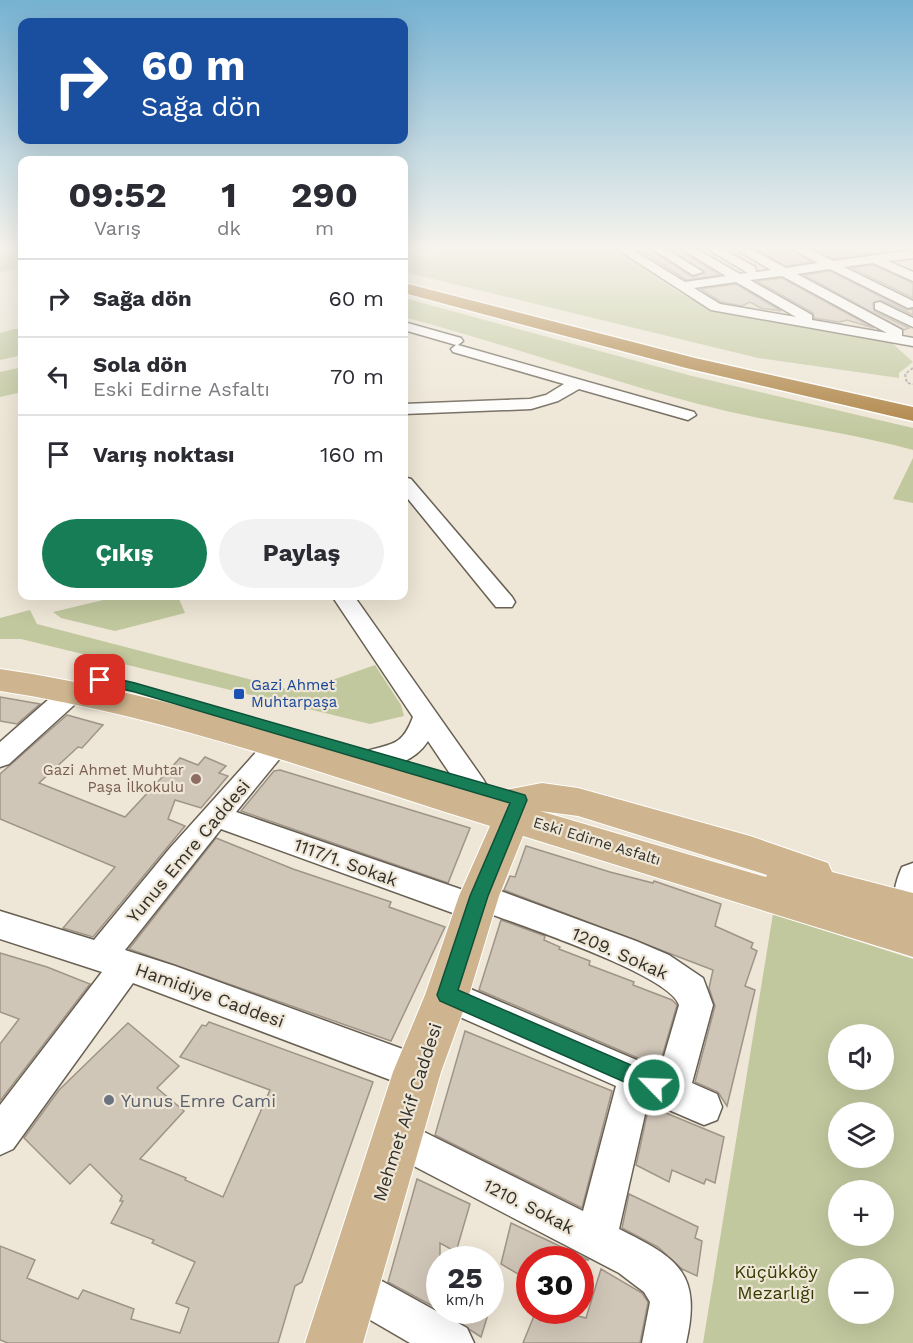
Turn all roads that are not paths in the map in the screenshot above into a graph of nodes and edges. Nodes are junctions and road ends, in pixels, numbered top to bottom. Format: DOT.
graph roads {
  1 [pos="488,310"];
  2 [pos="524,310"];
  3 [pos="726,310"];
  4 [pos="748,310"];
  5 [pos="758,310"];
  6 [pos="792,310"];
  7 [pos="853,310"];
  8 [pos="887,310"];
  9 [pos="764,313"];
  10 [pos="826,313"];
  11 [pos="814,322"];
  12 [pos="913,323"];
  13 [pos="408,327"];
  14 [pos="855,329"];
  15 [pos="611,332"];
  16 [pos="909,340"];
  17 [pos="576,384"];
  18 [pos="886,387"];
  19 [pos="808,392"];
  20 [pos="913,404"];
  21 [pos="408,409"];
  22 [pos="913,414"];
  23 [pos="688,415"];
  24 [pos="913,421"];
  25 [pos="408,488"];
  26 [pos="346,600"];
  27 [pos="504,603"];
  28 [pos="0,662"];
  29 [pos="0,680"];
  30 [pos="74,691"];
  31 [pos="426,716"];
  32 [pos="277,746"];
  33 [pos="0,758"];
  34 [pos="376,758"];
  35 [pos="498,803"];
  36 [pos="216,816"];
  37 [pos="477,902"];
  38 [pos="912,908"];
  39 [pos="0,925"];
  40 [pos="114,961"];
  41 [pos="447,995"];
  42 [pos="417,1072"];
  43 [pos="636,1077"];
  44 [pos="671,1093"];
  45 [pos="704,1107"];
  46 [pos="0,1136"];
  47 [pos="398,1138"];
  48 [pos="596,1240"];
  49 [pos="351,1285"];
  50 [pos="334,1343"];
  51 [pos="452,1343"];
  52 [pos="664,1343"];
  1 -- 19 [label="highway"];
  2 -- 15 [label="highway"];
  3 -- 16 [label="street"];
  4 -- 9 [label="street"];
  5 -- 9 [label="street"];
  6 -- 11 [label="street"];
  7 -- 16 [label="street"];
  8 -- 12 [label="street"];
  9 -- 11 [label="street"];
  10 -- 14 [label="street"];
  11 -- 14 [label="street"];
  13 -- 17 [label="street"];
  14 -- 16 [label="street"];
  15 -- 18 [label="highway"];
  15 -- 20 [label="highway"];
  17 -- 21 [label="street"];
  17 -- 23 [label="street"];
  19 -- 22 [label="highway"];
  19 -- 24 [label="highway"];
  25 -- 27 [label="street"];
  26 -- 31 [label="street"];
  28 -- 34 [label="main road, Eski Edirne Asfaltı"];
  29 -- 30 [label="main road, Eski Edirne Asfaltı"];
  30 -- 32 [label="main road, Eski Edirne Asfaltı"];
  30 -- 33 [label="street"];
  31 -- 34 [label="street"];
  31 -- 35 [label="street"];
  32 -- 35 [label="main road, Eski Edirne Asfaltı"];
  32 -- 36 [label="street, Yunus Emre Caddesi"];
  34 -- 35 [label="main road, Eski Edirne Asfaltı"];
  35 -- 37 [label="main road, Mehmet Akif Caddesi"];
  35 -- 38 [label="main road, Eski Edirne Asfaltı"];
  35 -- 38 [label="main road, Eski Edirne Asfaltı"];
  36 -- 37 [label="street, 1117/1. Sokak"];
  36 -- 40 [label="street, Yunus Emre Caddesi"];
  37 -- 41 [label="main road, Mehmet Akif Caddesi"];
  37 -- 44 [label="street, 1209. Sokak"];
  39 -- 40 [label="street, Hamidiye Caddesi"];
  40 -- 42 [label="street, Hamidiye Caddesi"];
  40 -- 46 [label="street, Yunus Emre Caddesi"];
  41 -- 42 [label="main road, Mehmet Akif Caddesi"];
  41 -- 43 [label="street"];
  42 -- 47 [label="main road, Mehmet Akif Caddesi"];
  43 -- 44 [label="street"];
  43 -- 48 [label="street"];
  44 -- 45 [label="street"];
  47 -- 48 [label="street, 1210. Sokak"];
  47 -- 49 [label="main road, Mehmet Akif Caddesi"];
  48 -- 52 [label="street, 1210. Sokak"];
  49 -- 50 [label="main road, Mehmet Akif Caddesi"];
  49 -- 51 [label="street"];
}
